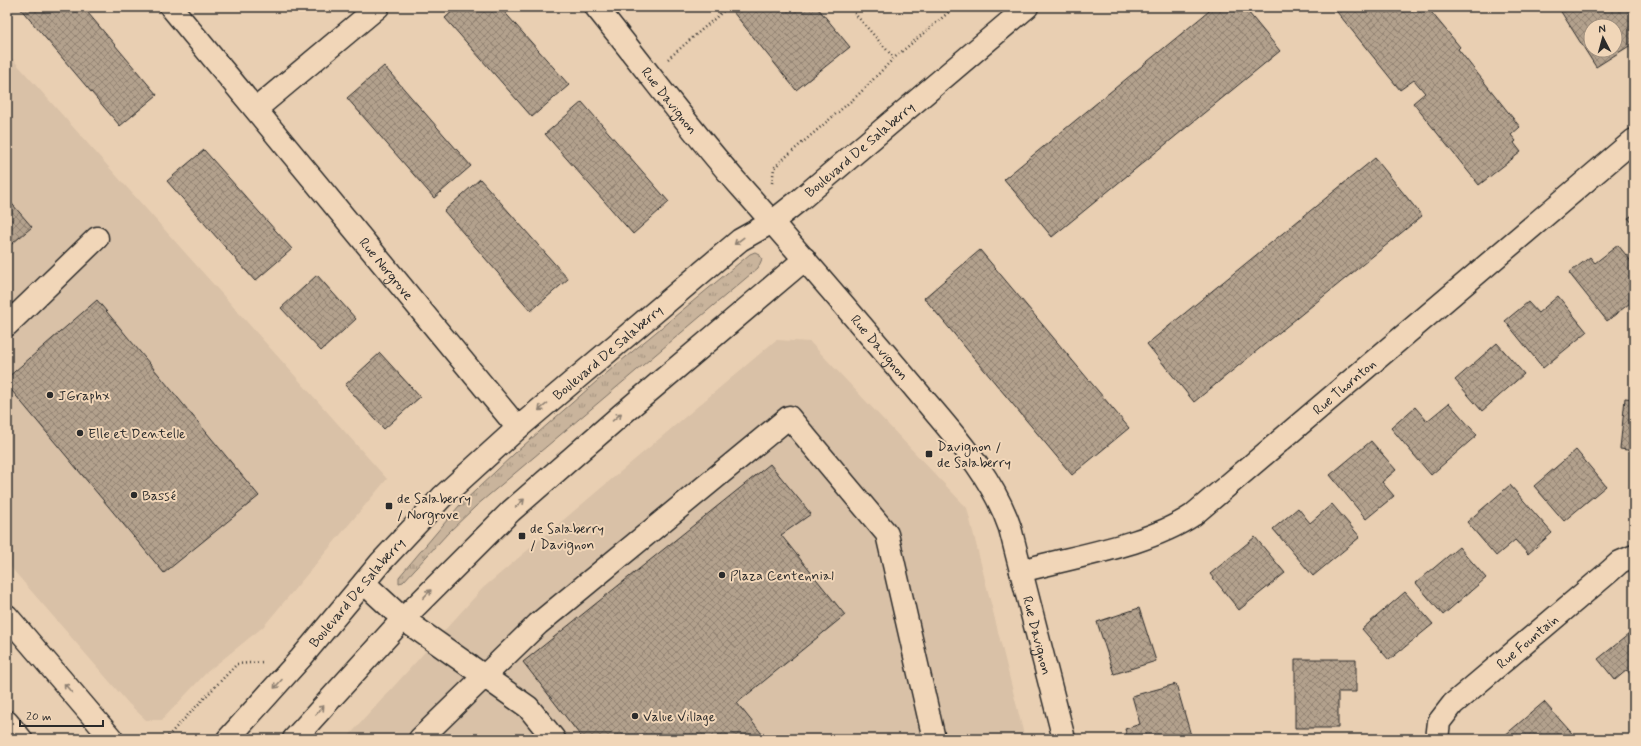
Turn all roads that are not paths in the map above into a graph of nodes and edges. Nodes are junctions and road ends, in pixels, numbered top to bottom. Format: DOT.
graph roads {
  1 [pos="171,7"];
  2 [pos="378,7"];
  3 [pos="596,7"];
  4 [pos="1027,7"];
  5 [pos="256,109"];
  6 [pos="1634,140"];
  7 [pos="772,222"];
  8 [pos="97,238"];
  9 [pos="805,260"];
  10 [pos="7,325"];
  11 [pos="518,428"];
  12 [pos="1634,556"];
  13 [pos="1021,571"];
  14 [pos="364,583"];
  15 [pos="7,616"];
  16 [pos="403,619"];
  17 [pos="486,676"];
  18 [pos="7,722"];
  19 [pos="22,739"];
  20 [pos="112,739"];
  21 [pos="228,739"];
  22 [pos="294,739"];
  23 [pos="420,739"];
  24 [pos="554,739"];
  25 [pos="934,739"];
  26 [pos="1064,739"];
  27 [pos="1437,739"];
  1 -- 5 [label="street, Rue Norgrove"];
  2 -- 5 [label="street"];
  3 -- 7 [label="street, Rue Davignon"];
  4 -- 7 [label="street, Boulevard De Salaberry"];
  5 -- 11 [label="street, Rue Norgrove"];
  6 -- 13 [label="street, Rue Thornton"];
  7 -- 9 [label="street, Rue Davignon"];
  7 -- 11 [label="street, Boulevard De Salaberry, one-way"];
  8 -- 10 [label="street"];
  9 -- 13 [label="street, Rue Davignon"];
  16 -- 9 [label="street, one-way"];
  11 -- 14 [label="street, Boulevard De Salaberry"];
  12 -- 27 [label="street, Rue Fountain"];
  13 -- 26 [label="street, Rue Davignon"];
  14 -- 16 [label="street"];
  14 -- 21 [label="street, Boulevard De Salaberry, one-way"];
  20 -- 15 [label="street, one-way"];
  16 -- 17 [label="street"];
  22 -- 16 [label="street, one-way"];
  17 -- 23 [label="street"];
  17 -- 24 [label="street"];
  17 -- 25 [label="street"];
  18 -- 19 [label="street"];
}
